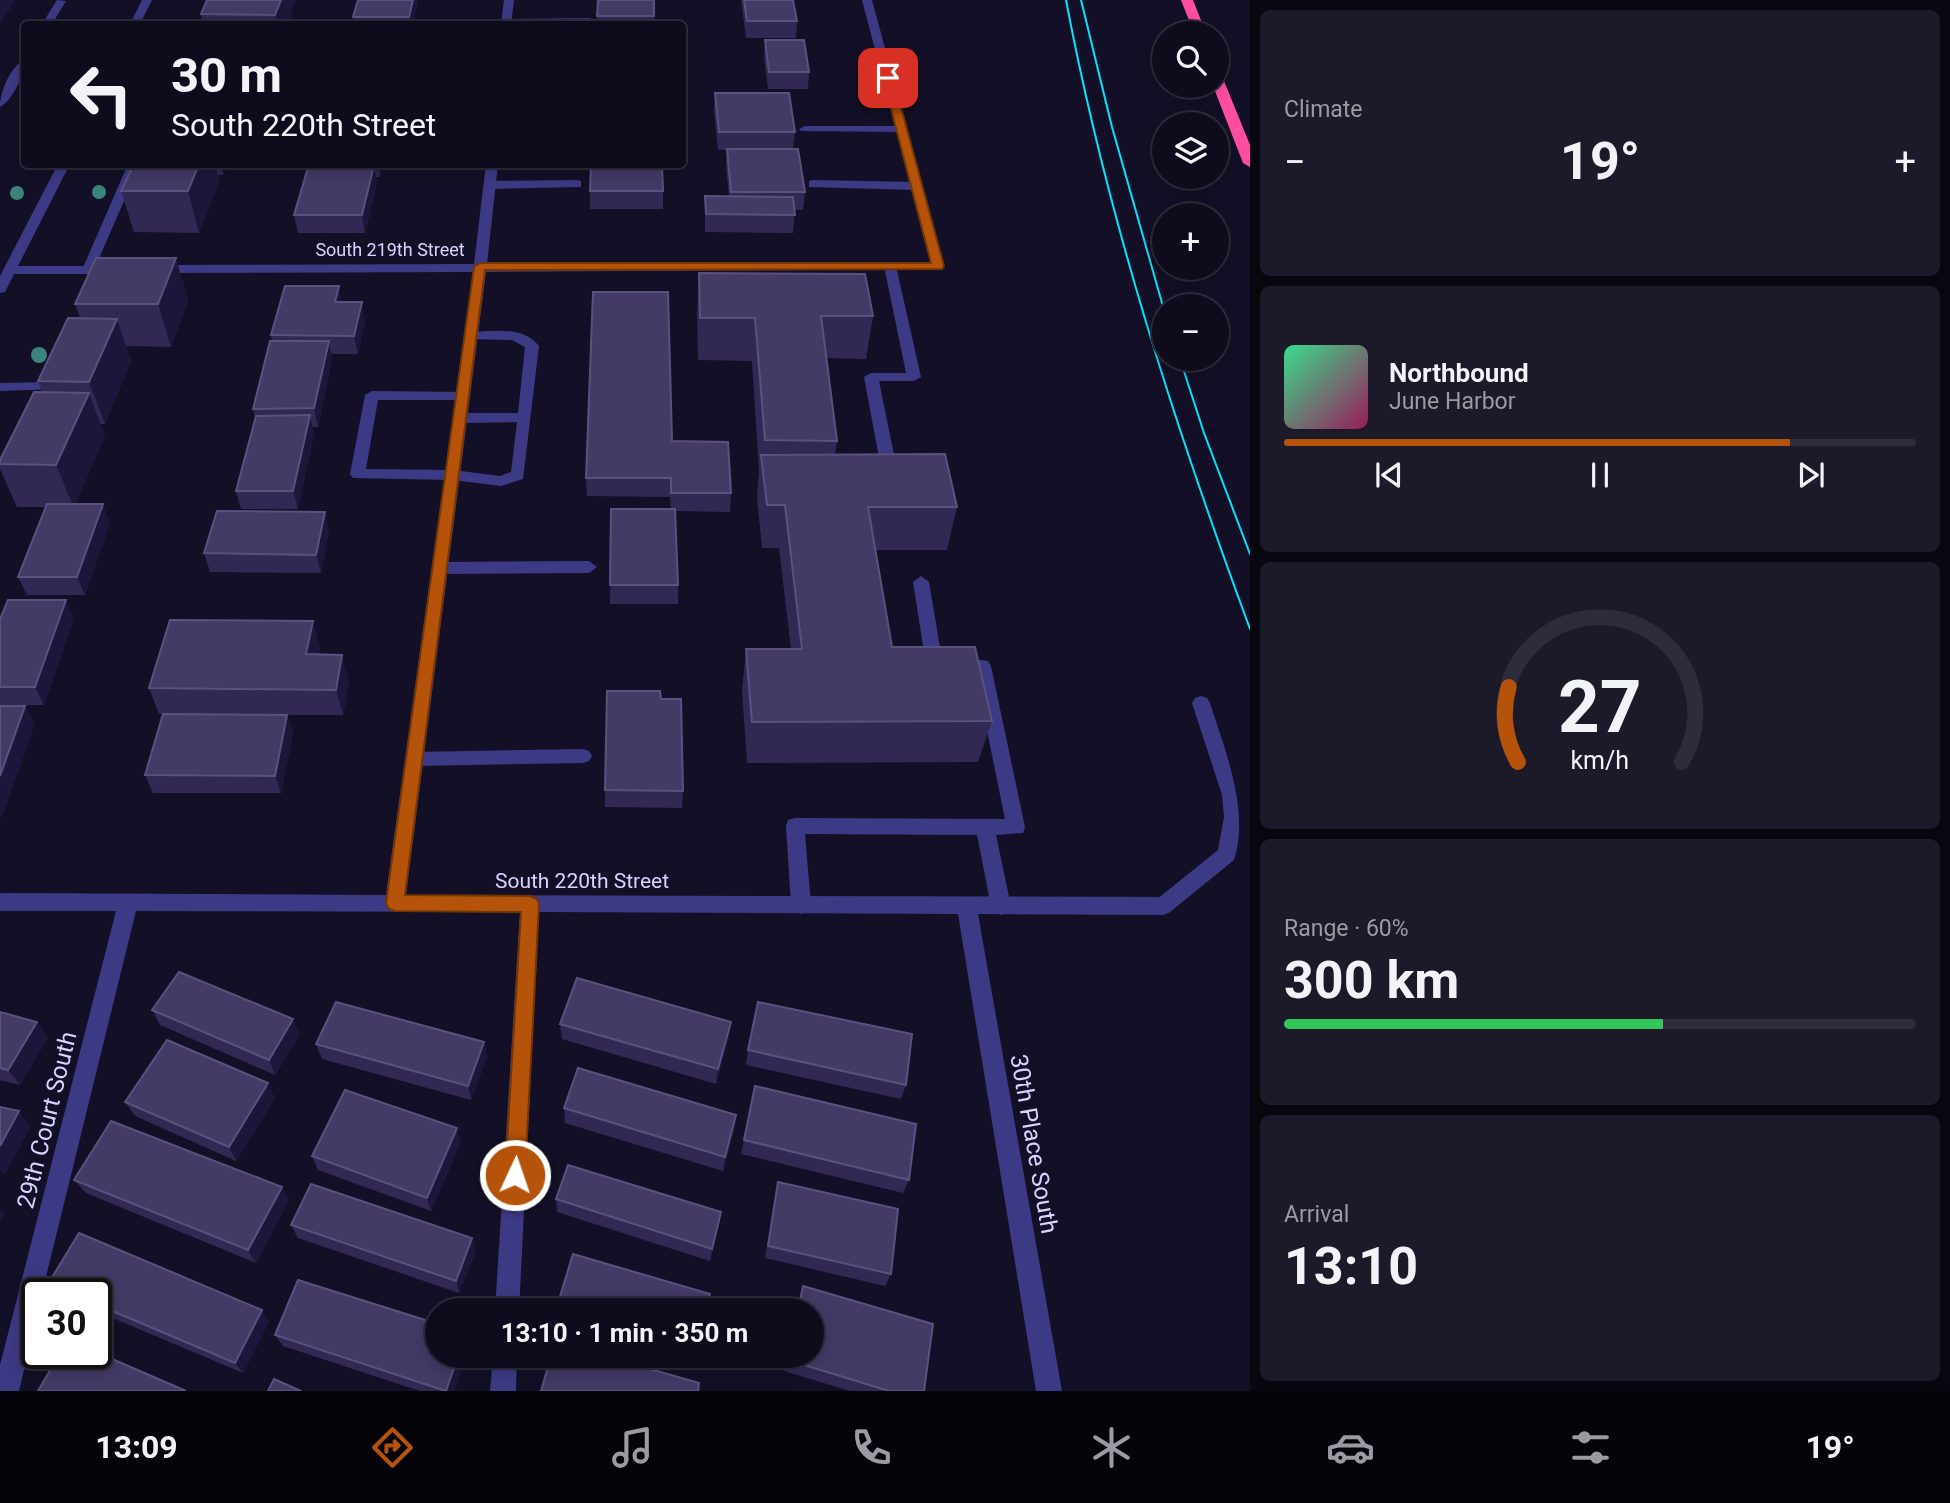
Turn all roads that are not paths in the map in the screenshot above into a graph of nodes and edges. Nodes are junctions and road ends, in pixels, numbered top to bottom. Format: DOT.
graph roads {
  1 [pos="147,0"];
  2 [pos="509,0"];
  3 [pos="867,0"];
  4 [pos="1187,0"];
  5 [pos="61,1"];
  6 [pos="49,21"];
  7 [pos="136,21"];
  8 [pos="506,21"];
  9 [pos="1195,21"];
  10 [pos="21,68"];
  11 [pos="1225,98"];
  12 [pos="0,104"];
  13 [pos="805,130"];
  14 [pos="901,130"];
  15 [pos="1250,163"];
  16 [pos="62,168"];
  17 [pos="132,168"];
  18 [pos="492,168"];
  19 [pos="577,184"];
  20 [pos="813,184"];
  21 [pos="490,185"];
  22 [pos="916,186"];
  23 [pos="890,266"];
  24 [pos="480,267"];
  25 [pos="5,270"];
  26 [pos="88,270"];
  27 [pos="0,289"];
  28 [pos="472,336"];
  29 [pos="54,386"];
  30 [pos="0,387"];
  31 [pos="464,396"];
  32 [pos="524,417"];
  33 [pos="461,418"];
  34 [pos="890,474"];
  35 [pos="453,475"];
  36 [pos="589,567"];
  37 [pos="440,568"];
  38 [pos="921,582"];
  39 [pos="1201,703"];
  40 [pos="583,756"];
  41 [pos="415,760"];
  42 [pos="985,827"];
  43 [pos="0,902"];
  44 [pos="128,902"];
  45 [pos="395,903"];
  46 [pos="530,904"];
  47 [pos="801,905"];
  48 [pos="967,906"];
  49 [pos="1001,906"];
  50 [pos="509,1298"];
  51 [pos="504,1368"];
  52 [pos="6,1391"];
  53 [pos="503,1391"];
  54 [pos="1049,1391"];
  1 -- 7 [label="street"];
  2 -- 8 [label="street"];
  3 -- 14 [label="street"];
  4 -- 9 [label="highway"];
  5 -- 6 [label="street"];
  10 -- 12 [label="street"];
  11 -- 15 [label="highway"];
  13 -- 14 [label="street"];
  14 -- 22 [label="street"];
  16 -- 25 [label="street"];
  17 -- 26 [label="street"];
  18 -- 21 [label="street"];
  19 -- 21 [label="street"];
  20 -- 22 [label="street"];
  21 -- 24 [label="street"];
  22 -- 23 [label="street, South 219th Street"];
  23 -- 24 [label="street, South 219th Street"];
  23 -- 34 [label="street"];
  24 -- 26 [label="street, South 219th Street"];
  24 -- 28 [label="street"];
  25 -- 26 [label="street, South 219th Street"];
  25 -- 27 [label="street"];
  28 -- 31 [label="street"];
  28 -- 32 [label="street"];
  29 -- 30 [label="street"];
  31 -- 33 [label="street"];
  31 -- 35 [label="street"];
  32 -- 33 [label="street"];
  32 -- 35 [label="street"];
  33 -- 35 [label="street"];
  35 -- 37 [label="street"];
  36 -- 37 [label="street"];
  37 -- 41 [label="street"];
  38 -- 42 [label="street"];
  39 -- 49 [label="street, South 220th Street"];
  40 -- 41 [label="street"];
  41 -- 45 [label="street"];
  42 -- 47 [label="street"];
  42 -- 49 [label="street"];
  43 -- 44 [label="street, South 220th Street"];
  44 -- 45 [label="street, South 220th Street"];
  44 -- 52 [label="street, 29th Court South"];
  45 -- 46 [label="street, South 220th Street"];
  46 -- 47 [label="street, South 220th Street"];
  46 -- 50 [label="street"];
  47 -- 48 [label="street, South 220th Street"];
  48 -- 49 [label="street, South 220th Street"];
  48 -- 54 [label="street, 30th Place South"];
  51 -- 53 [label="street"];
}
